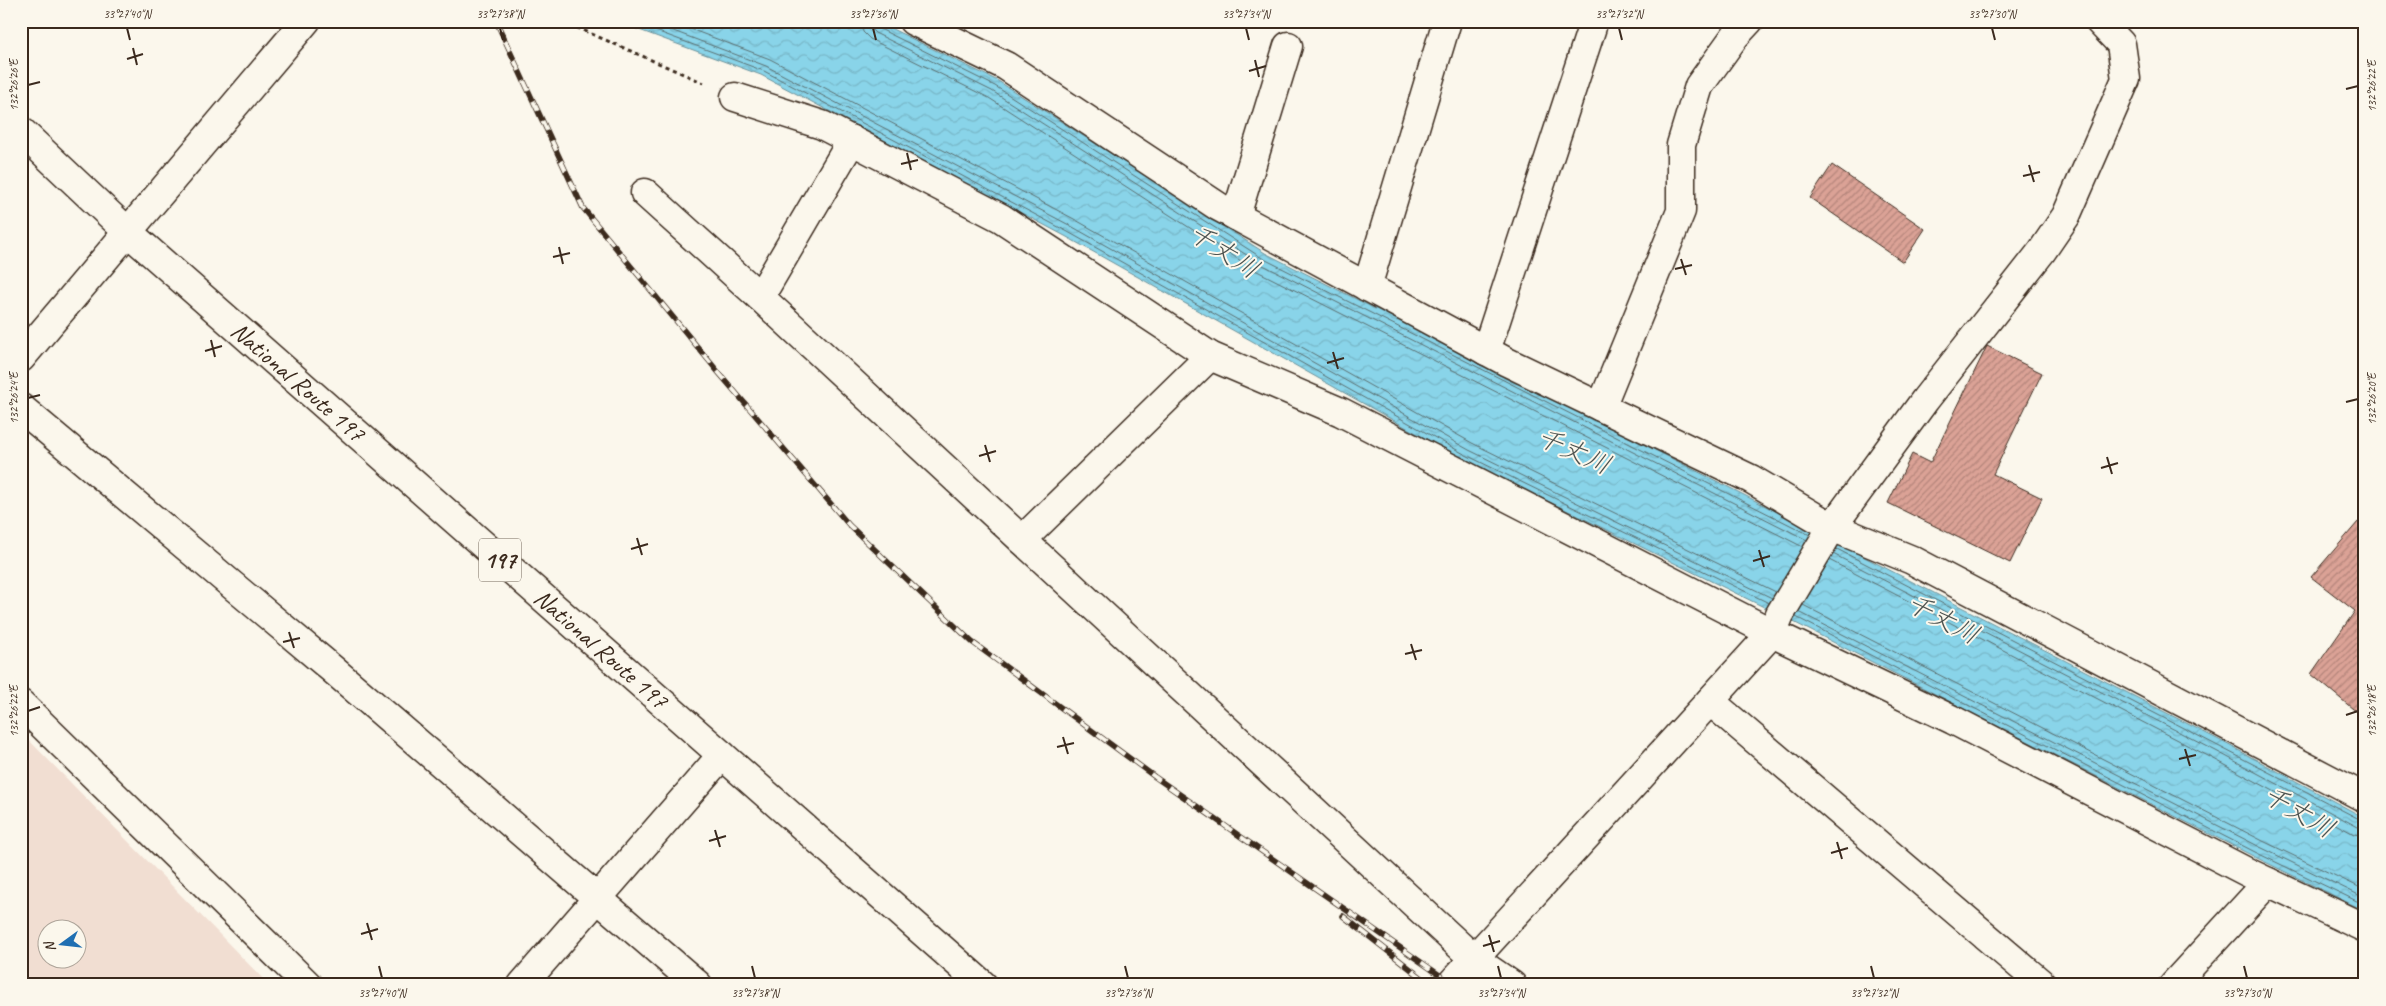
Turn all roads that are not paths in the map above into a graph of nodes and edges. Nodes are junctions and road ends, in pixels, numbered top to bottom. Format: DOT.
graph roads {
  1 [pos="306,21"];
  2 [pos="913,21"];
  3 [pos="1447,21"];
  4 [pos="1749,21"];
  5 [pos="2099,21"];
  6 [pos="1592,27"];
  7 [pos="1288,46"];
  8 [pos="735,97"];
  9 [pos="21,131"];
  10 [pos="852,140"];
  11 [pos="646,192"];
  12 [pos="1236,216"];
  13 [pos="128,232"];
  14 [pos="1367,287"];
  15 [pos="760,297"];
  16 [pos="1486,351"];
  17 [pos="1210,356"];
  18 [pos="21,358"];
  19 [pos="1601,407"];
  20 [pos="21,408"];
  21 [pos="1832,527"];
  22 [pos="1022,540"];
  23 [pos="1776,624"];
  24 [pos="1710,701"];
  25 [pos="21,704"];
  26 [pos="722,755"];
  27 [pos="2365,798"];
  28 [pos="2268,882"];
  29 [pos="598,898"];
  30 [pos="2365,928"];
  31 [pos="1474,958"];
  32 [pos="308,985"];
  33 [pos="522,985"];
  34 [pos="698,985"];
  35 [pos="983,985"];
  36 [pos="1450,985"];
  37 [pos="1512,985"];
  38 [pos="2043,985"];
  39 [pos="2174,985"];
  1 -- 13 [label="main road"];
  2 -- 12 [label="main road"];
  3 -- 14 [label="main road"];
  4 -- 19 [label="main road"];
  5 -- 21 [label="main road"];
  6 -- 16 [label="main road"];
  7 -- 12 [label="main road"];
  8 -- 10 [label="main road"];
  9 -- 13 [label="main road, National Route 197 / 197"];
  10 -- 15 [label="main road"];
  10 -- 17 [label="main road"];
  11 -- 15 [label="main road"];
  12 -- 14 [label="main road"];
  13 -- 18 [label="main road"];
  13 -- 26 [label="main road, National Route 197 / 197"];
  14 -- 16 [label="main road"];
  15 -- 22 [label="main road"];
  16 -- 19 [label="main road"];
  17 -- 22 [label="main road"];
  17 -- 23 [label="main road"];
  19 -- 21 [label="main road"];
  20 -- 29 [label="main road"];
  21 -- 23 [label="main road"];
  21 -- 27 [label="main road"];
  22 -- 31 [label="main road"];
  23 -- 24 [label="main road"];
  23 -- 28 [label="main road"];
  24 -- 31 [label="main road"];
  24 -- 38 [label="main road"];
  25 -- 32 [label="main road"];
  26 -- 29 [label="main road"];
  26 -- 35 [label="main road, National Route 197 / 197"];
  28 -- 30 [label="main road"];
  28 -- 39 [label="main road"];
  29 -- 33 [label="main road"];
  29 -- 34 [label="main road"];
  31 -- 36 [label="main road"];
  31 -- 37 [label="main road"];
}
